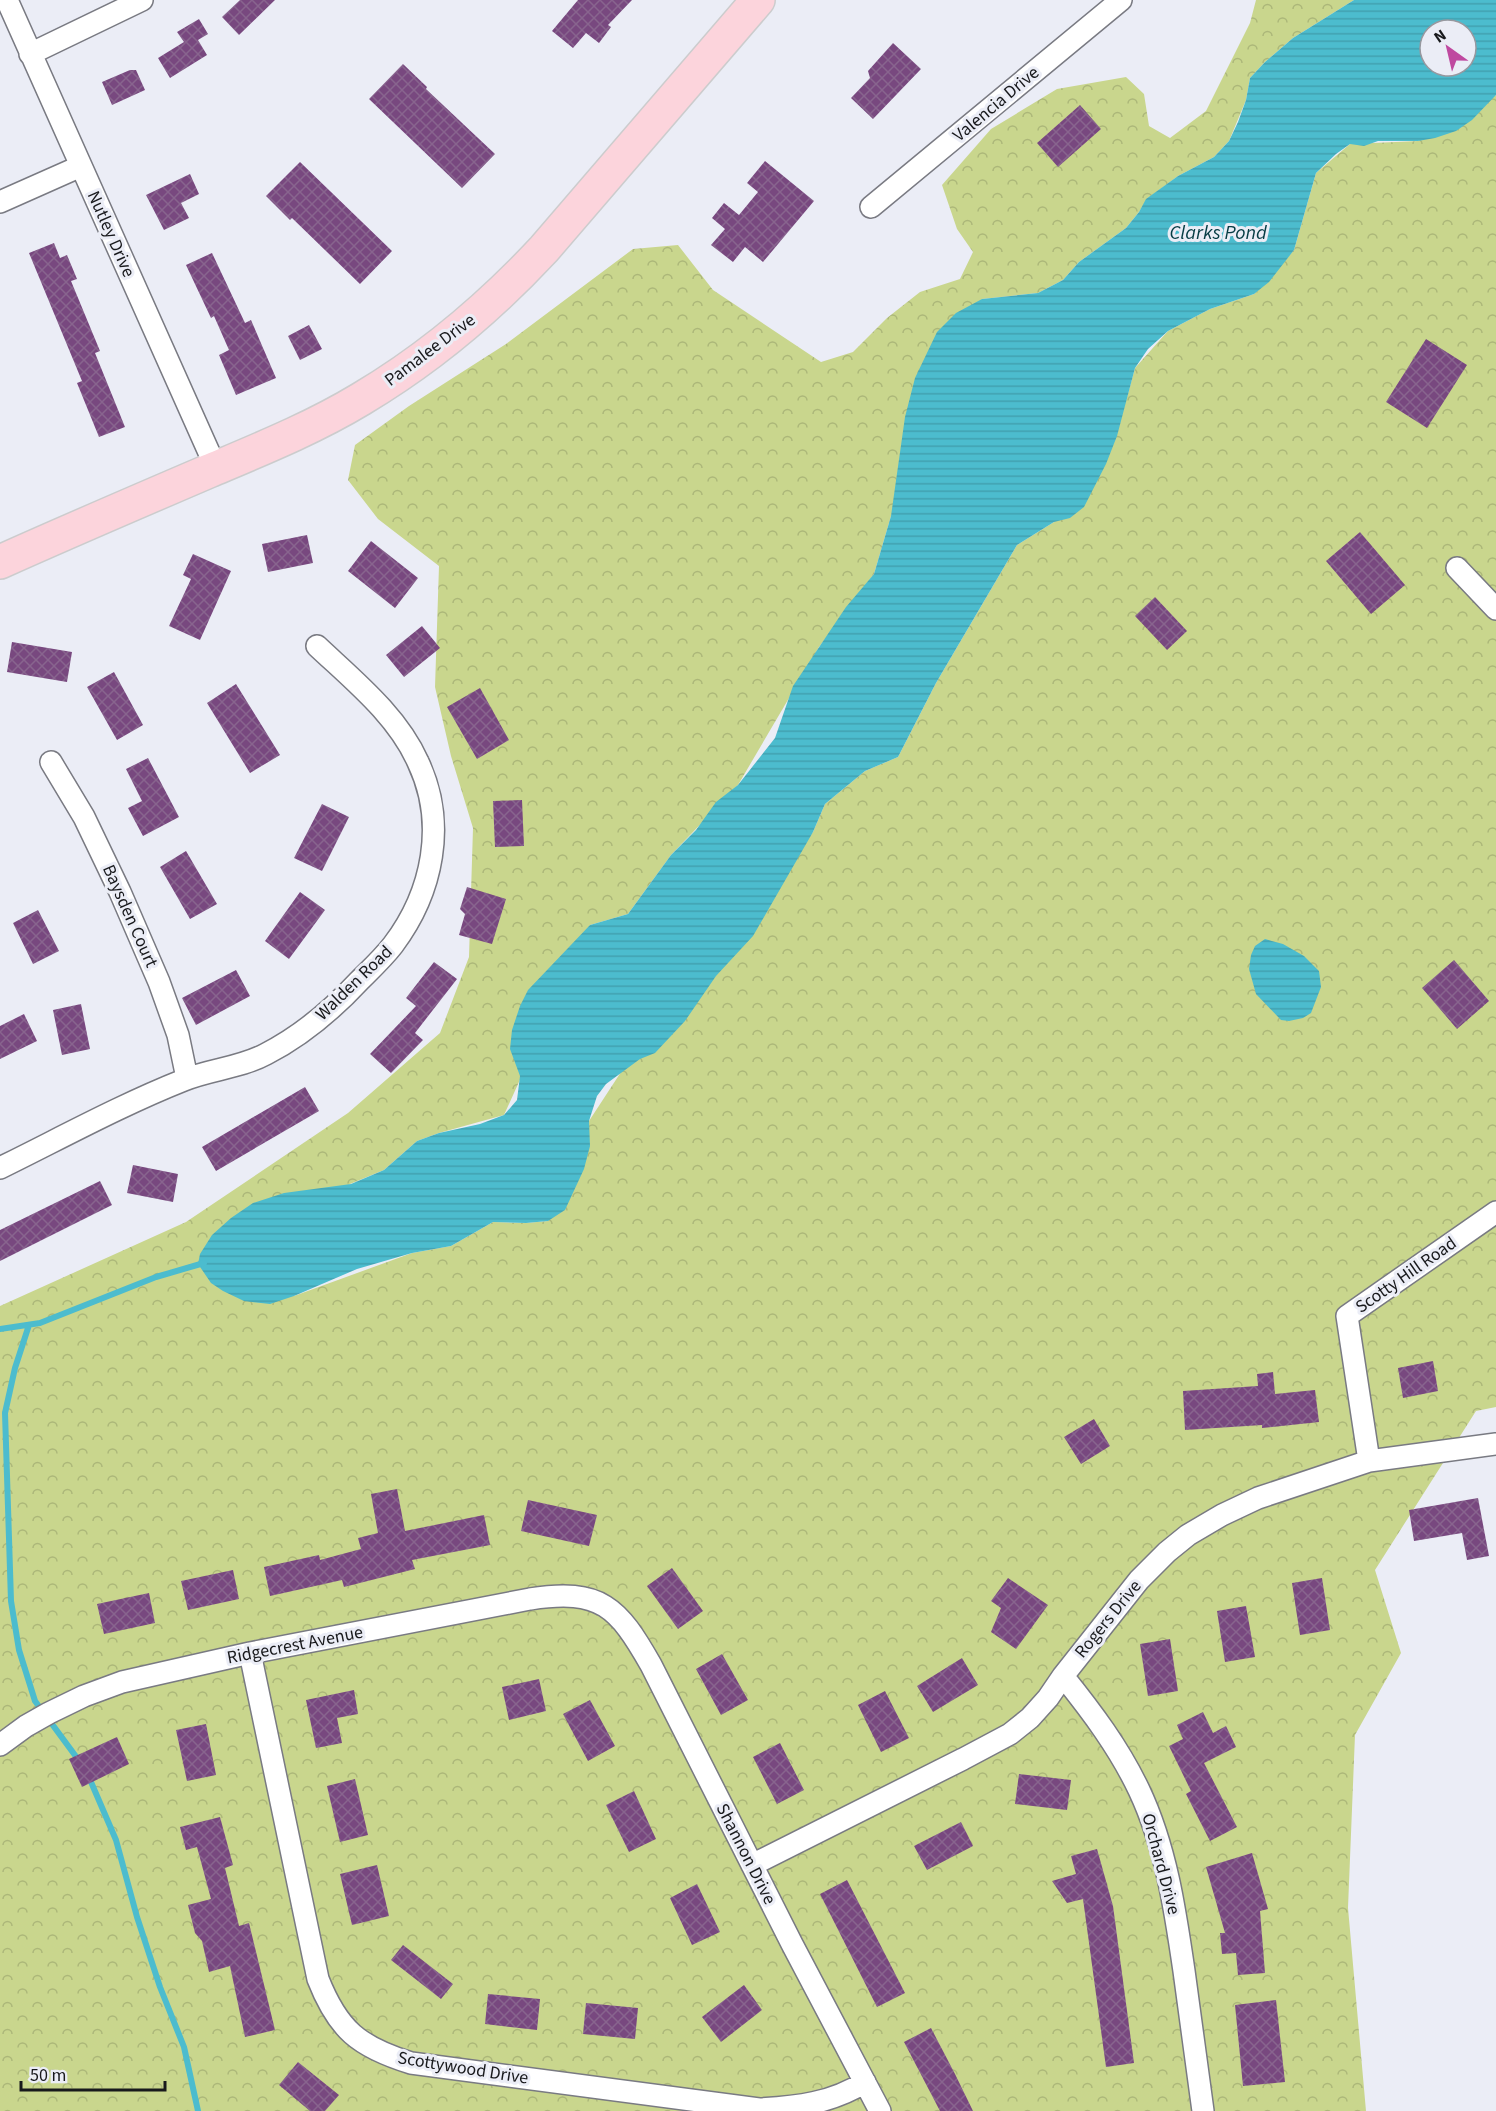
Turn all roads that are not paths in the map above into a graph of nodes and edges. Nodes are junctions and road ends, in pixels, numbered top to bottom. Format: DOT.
graph roads {
  1 [pos="7,0"];
  2 [pos="142,0"];
  3 [pos="758,0"];
  4 [pos="1121,0"];
  5 [pos="30,54"];
  6 [pos="81,166"];
  7 [pos="0,202"];
  8 [pos="871,207"];
  9 [pos="216,468"];
  10 [pos="0,562"];
  11 [pos="1458,568"];
  12 [pos="1496,609"];
  13 [pos="317,646"];
  14 [pos="51,762"];
  15 [pos="187,1078"];
  16 [pos="0,1168"];
  17 [pos="1496,1212"];
  18 [pos="1496,1444"];
  19 [pos="1369,1461"];
  20 [pos="604,1604"];
  21 [pos="250,1653"];
  22 [pos="1063,1676"];
  23 [pos="0,1745"];
  24 [pos="752,1865"];
  25 [pos="865,2082"];
  26 [pos="879,2111"];
  27 [pos="1203,2111"];
  1 -- 5 [label="street, Nutley Drive"];
  2 -- 5 [label="street"];
  3 -- 9 [label="main road, Pamalee Drive"];
  4 -- 8 [label="street, Valencia Drive"];
  5 -- 6 [label="street, Nutley Drive"];
  6 -- 7 [label="street"];
  6 -- 9 [label="street, Nutley Drive"];
  9 -- 10 [label="main road, Pamalee Drive"];
  11 -- 12 [label="street"];
  13 -- 15 [label="street, Walden Road"];
  14 -- 15 [label="street, Baysden Court"];
  15 -- 16 [label="street, Walden Road"];
  17 -- 19 [label="street, Scotty Hill Road"];
  18 -- 19 [label="street, Rogers Drive"];
  19 -- 22 [label="street, Rogers Drive"];
  20 -- 21 [label="street, Ridgecrest Avenue"];
  20 -- 24 [label="street, Shannon Drive"];
  21 -- 23 [label="street, Ridgecrest Avenue"];
  21 -- 25 [label="street, Scottywood Drive"];
  22 -- 24 [label="street, Rogers Drive"];
  22 -- 27 [label="street, Orchard Drive"];
  24 -- 25 [label="street, Shannon Drive"];
  25 -- 26 [label="street, Shannon Drive"];
}
